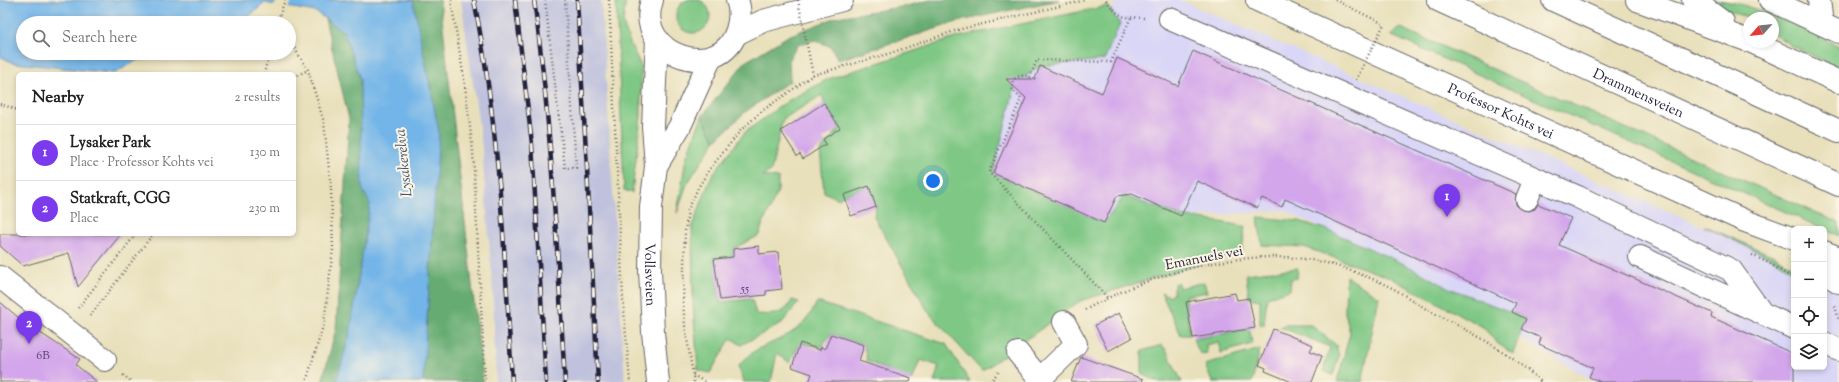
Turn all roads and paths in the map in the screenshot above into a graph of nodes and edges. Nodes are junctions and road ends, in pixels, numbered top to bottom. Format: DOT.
graph roads {
  1 [pos="285,0"];
  2 [pos="451,0"];
  3 [pos="545,0"];
  4 [pos="565,0"];
  5 [pos="609,0"];
  6 [pos="652,0"];
  7 [pos="737,0"];
  8 [pos="798,0"];
  9 [pos="842,0"];
  10 [pos="1086,0"];
  11 [pos="1106,0"];
  12 [pos="1258,0"];
  13 [pos="1335,0"];
  14 [pos="1438,0"];
  15 [pos="1553,0"];
  16 [pos="1638,0"];
  17 [pos="1693,0"];
  18 [pos="1770,0"];
  19 [pos="1819,0"];
  20 [pos="280,16"];
  21 [pos="1124,17"];
  22 [pos="1131,17"];
  23 [pos="1170,18"];
  24 [pos="1831,28"];
  25 [pos="736,34"];
  26 [pos="1743,36"];
  27 [pos="1743,38"];
  28 [pos="657,39"];
  29 [pos="1765,48"];
  30 [pos="296,50"];
  31 [pos="711,57"];
  32 [pos="267,60"];
  33 [pos="308,70"];
  34 [pos="264,72"];
  35 [pos="813,74"];
  36 [pos="296,76"];
  37 [pos="1356,80"];
  38 [pos="1839,82"];
  39 [pos="0,104"];
  40 [pos="16,109"];
  41 [pos="1839,131"];
  42 [pos="656,166"];
  43 [pos="1535,178"];
  44 [pos="1839,185"];
  45 [pos="1526,199"];
  46 [pos="1745,221"];
  47 [pos="135,236"];
  48 [pos="151,236"];
  49 [pos="1791,238"];
  50 [pos="1791,250"];
  51 [pos="1827,253"];
  52 [pos="1640,257"];
  53 [pos="1839,258"];
  54 [pos="1827,274"];
  55 [pos="0,277"];
  56 [pos="1839,282"];
  57 [pos="1107,297"];
  58 [pos="1834,304"];
  59 [pos="1761,312"];
  60 [pos="1839,321"];
  61 [pos="1064,322"];
  62 [pos="1791,327"];
  63 [pos="69,332"];
  64 [pos="1827,344"];
  65 [pos="1839,350"];
  66 [pos="1018,353"];
  67 [pos="105,360"];
  68 [pos="693,374"];
  69 [pos="306,382"];
  70 [pos="485,382"];
  71 [pos="630,382"];
  72 [pos="658,382"];
  73 [pos="694,382"];
  74 [pos="705,382"];
  75 [pos="990,382"];
  76 [pos="1541,382"];
  1 -- 20 [label="path"];
  2 -- 70 [label="path"];
  3 -- 4 [label="path"];
  5 -- 71 [label="path"];
  6 -- 28 [label="main road"];
  7 -- 25 [label="main road"];
  8 -- 35 [label="path, bridge"];
  9 -- 25 [label="main road"];
  10 -- 35 [label="path"];
  11 -- 21 [label="path"];
  12 -- 46 [label="main road, Professor Kohts vei"];
  13 -- 37 [label="path, bridge"];
  14 -- 44 [label="main road, Drammensveien"];
  15 -- 41 [label="main road"];
  16 -- 27 [label="main road"];
  17 -- 26 [label="main road"];
  18 -- 24 [label="main road"];
  19 -- 24 [label="main road"];
  22 -- 57 [label="path"];
  23 -- 43 [label="main road"];
  25 -- 31 [label="main road"];
  28 -- 31 [label="main road"];
  28 -- 42 [label="main road, Vollsveien"];
  29 -- 38 [label="main road"];
  30 -- 33 [label="path"];
  31 -- 42 [label="main road, Vollsveien"];
  32 -- 34 [label="path"];
  33 -- 36 [label="path"];
  33 -- 69 [label="path"];
  35 -- 68 [label="path"];
  39 -- 40 [label="path"];
  42 -- 72 [label="main road, Vollsveien"];
  43 -- 45 [label="main road"];
  43 -- 59 [label="main road"];
  46 -- 49 [label="main road, Professor Kohts vei"];
  46 -- 50 [label="main road, Professor Kohts vei"];
  47 -- 63 [label="path"];
  48 -- 63 [label="path"];
  51 -- 53 [label="main road"];
  52 -- 59 [label="main road"];
  54 -- 56 [label="main road"];
  55 -- 63 [label="main road"];
  57 -- 61 [label="path, Emanuels vei"];
  57 -- 76 [label="path, Emanuels vei"];
  58 -- 60 [label="path"];
  59 -- 62 [label="main road"];
  61 -- 66 [label="main road"];
  63 -- 67 [label="main road"];
  64 -- 65 [label="main road"];
  66 -- 75 [label="path"];
  68 -- 73 [label="path"];
  68 -- 74 [label="path"];
}
